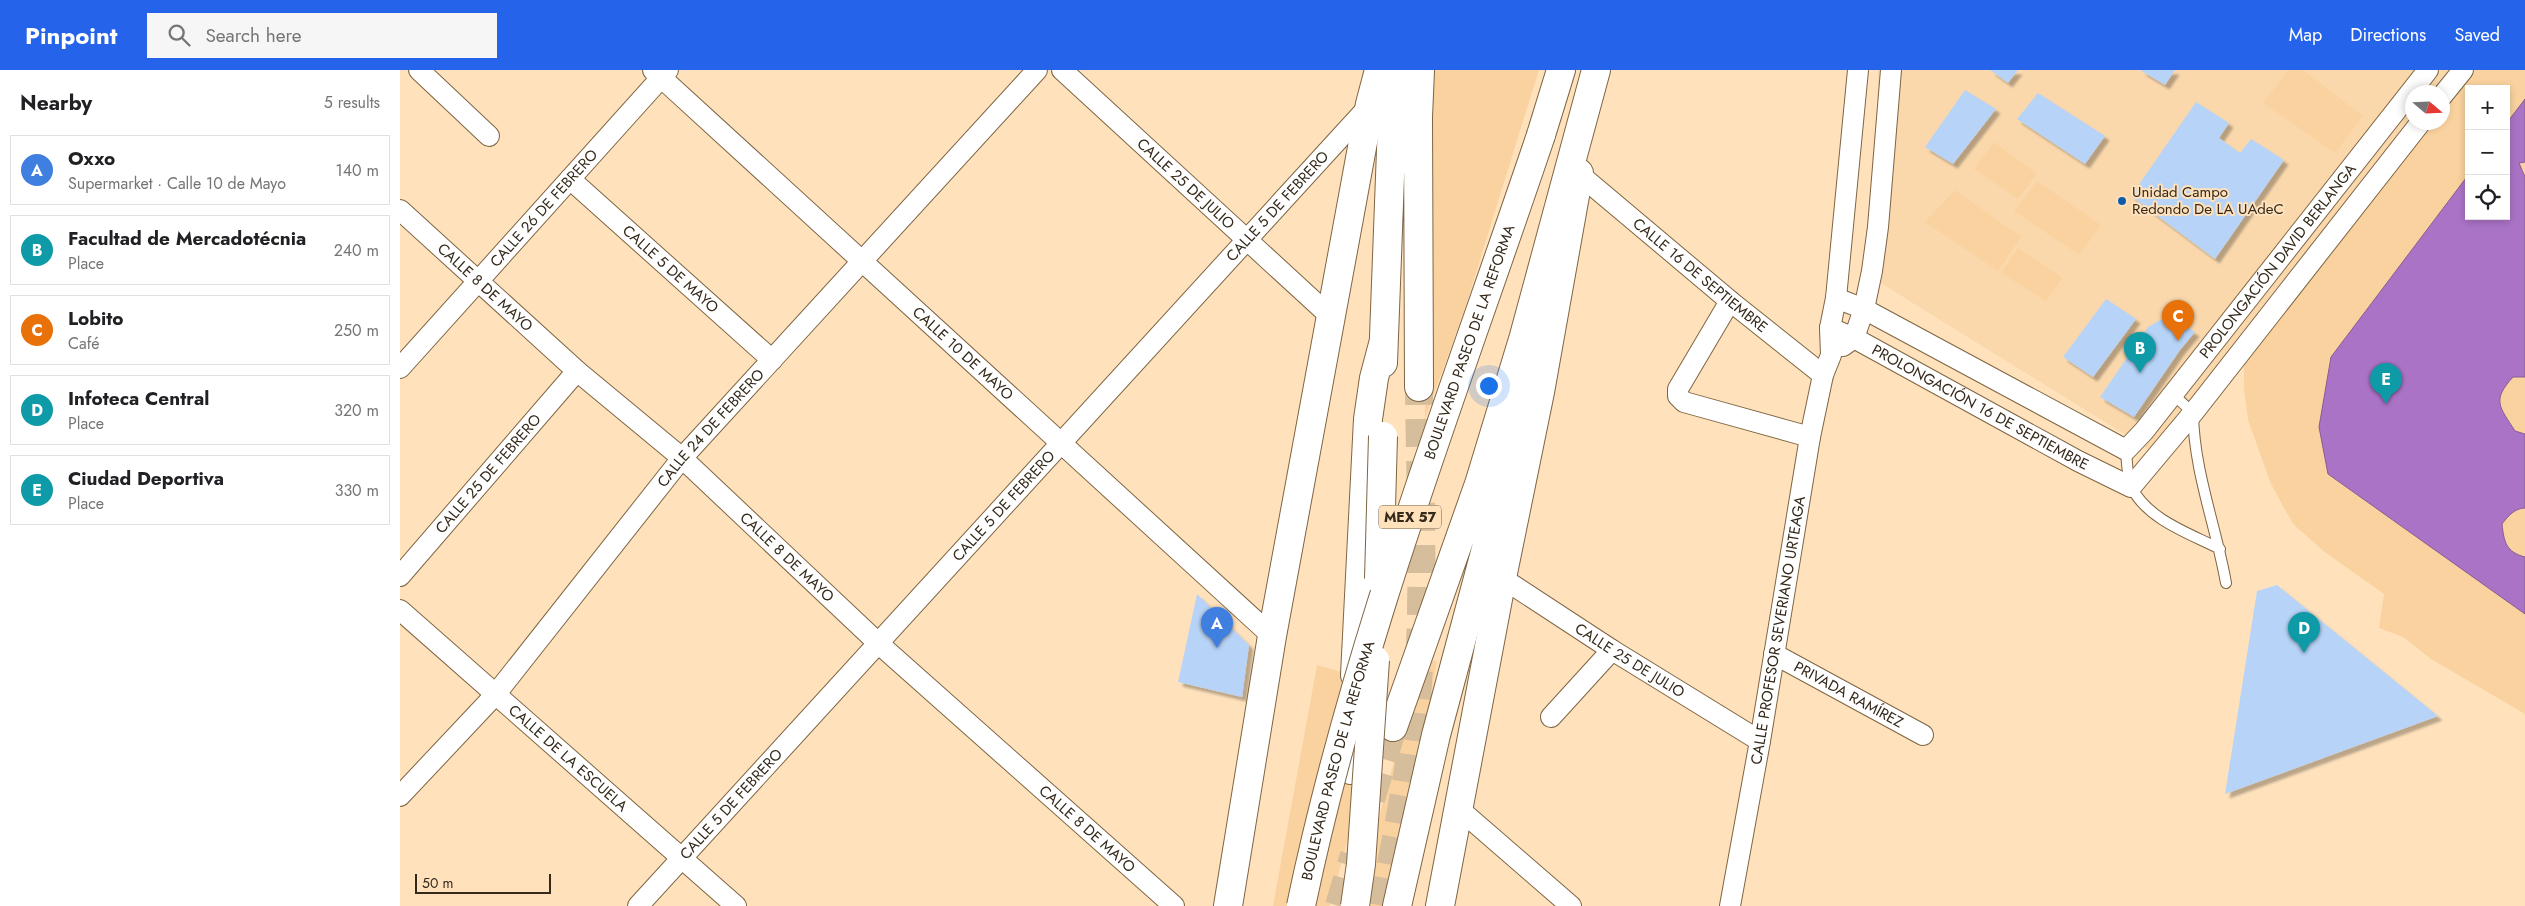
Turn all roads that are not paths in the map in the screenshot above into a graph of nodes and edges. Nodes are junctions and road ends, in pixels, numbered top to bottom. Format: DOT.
graph roads {
  1 [pos="419,70"];
  2 [pos="1037,70"];
  3 [pos="1062,70"];
  4 [pos="1379,70"];
  5 [pos="1394,70"];
  6 [pos="1420,70"];
  7 [pos="1561,70"];
  8 [pos="1596,70"];
  9 [pos="1858,70"];
  10 [pos="1891,70"];
  11 [pos="2428,70"];
  12 [pos="2463,70"];
  13 [pos="661,72"];
  14 [pos="2450,86"];
  15 [pos="1370,104"];
  16 [pos="2416,130"];
  17 [pos="489,136"];
  18 [pos="1579,174"];
  19 [pos="570,179"];
  20 [pos="400,210"];
  21 [pos="1245,240"];
  22 [pos="1563,258"];
  23 [pos="862,261"];
  24 [pos="477,280"];
  25 [pos="1836,298"];
  26 [pos="1730,301"];
  27 [pos="1864,309"];
  28 [pos="1331,317"];
  29 [pos="1830,328"];
  30 [pos="1854,338"];
  31 [pos="1383,344"];
  32 [pos="1831,354"];
  33 [pos="772,360"];
  34 [pos="400,368"];
  35 [pos="577,371"];
  36 [pos="1823,375"];
  37 [pos="1419,387"];
  38 [pos="2173,394"];
  39 [pos="2193,413"];
  40 [pos="1810,438"];
  41 [pos="1061,444"];
  42 [pos="2126,450"];
  43 [pos="682,458"];
  44 [pos="2131,487"];
  45 [pos="2220,549"];
  46 [pos="400,576"];
  47 [pos="1502,578"];
  48 [pos="2226,583"];
  49 [pos="400,610"];
  50 [pos="1272,636"];
  51 [pos="878,643"];
  52 [pos="1612,650"];
  53 [pos="1774,654"];
  54 [pos="495,695"];
  55 [pos="1551,717"];
  56 [pos="1393,727"];
  57 [pos="1923,735"];
  58 [pos="1760,741"];
  59 [pos="400,796"];
  60 [pos="1458,808"];
  61 [pos="682,857"];
  62 [pos="638,906"];
  63 [pos="736,906"];
  64 [pos="1174,906"];
  65 [pos="1228,906"];
  66 [pos="1301,906"];
  67 [pos="1344,906"];
  68 [pos="1356,906"];
  69 [pos="1398,906"];
  70 [pos="1440,906"];
  71 [pos="1571,906"];
  72 [pos="1730,906"];
  1 -- 17 [label="street"];
  2 -- 23 [label="street, CALLE 24 DE FEBRERO"];
  3 -- 21 [label="street, CALLE 25 DE JULIO"];
  4 -- 15 [label="main road"];
  5 -- 31 [label="main road, BOULEVARD PASEO DE LA REFORMA / MEX 57"];
  6 -- 37 [label="main road"];
  7 -- 66 [label="main road, BOULEVARD PASEO DE LA REFORMA / MEX 57, bridge"];
  8 -- 18 [label="main road"];
  8 -- 56 [label="main road"];
  9 -- 25 [label="street, CALLE PROFESOR SEVERIANO URTEAGA"];
  10 -- 27 [label="street"];
  11 -- 38 [label="street, PROLONGACIÓN DAVID BERLANGA"];
  12 -- 14 [label="street"];
  13 -- 19 [label="street, CALLE 26 DE FEBRERO"];
  13 -- 23 [label="street, CALLE 10 DE MAYO"];
  15 -- 21 [label="street, CALLE 5 DE FEBRERO"];
  15 -- 28 [label="main road"];
  16 -- 39 [label="street, PROLONGACIÓN DAVID BERLANGA"];
  18 -- 22 [label="main road"];
  18 -- 26 [label="street, CALLE 16 DE SEPTIEMBRE"];
  19 -- 24 [label="street, CALLE 26 DE FEBRERO"];
  19 -- 33 [label="street, CALLE 5 DE MAYO"];
  20 -- 24 [label="street, CALLE 8 DE MAYO"];
  21 -- 28 [label="street, CALLE 25 DE JULIO"];
  21 -- 41 [label="street, CALLE 5 DE FEBRERO"];
  22 -- 47 [label="main road"];
  22 -- 69 [label="main road"];
  23 -- 33 [label="street, CALLE 24 DE FEBRERO"];
  23 -- 41 [label="street, CALLE 10 DE MAYO"];
  24 -- 34 [label="street, CALLE 26 DE FEBRERO"];
  24 -- 35 [label="street, CALLE 8 DE MAYO"];
  25 -- 27 [label="street, PROLONGACIÓN 16 DE SEPTIEMBRE"];
  25 -- 29 [label="street, CALLE PROFESOR SEVERIANO URTEAGA"];
  26 -- 36 [label="street, CALLE 16 DE SEPTIEMBRE"];
  26 -- 40 [label="street"];
  27 -- 30 [label="street"];
  27 -- 42 [label="street, PROLONGACIÓN 16 DE SEPTIEMBRE"];
  28 -- 50 [label="main road"];
  29 -- 30 [label="street, PROLONGACIÓN 16 DE SEPTIEMBRE"];
  29 -- 32 [label="street, CALLE PROFESOR SEVERIANO URTEAGA"];
  30 -- 32 [label="street"];
  30 -- 44 [label="street, PROLONGACIÓN 16 DE SEPTIEMBRE"];
  31 -- 67 [label="main road, bridge"];
  31 -- 68 [label="main road, BOULEVARD PASEO DE LA REFORMA / MEX 57, bridge"];
  32 -- 36 [label="street, CALLE PROFESOR SEVERIANO URTEAGA"];
  33 -- 43 [label="street, CALLE 24 DE FEBRERO"];
  35 -- 43 [label="street, CALLE 8 DE MAYO"];
  35 -- 46 [label="street, CALLE 25 DE FEBRERO"];
  36 -- 40 [label="street, CALLE PROFESOR SEVERIANO URTEAGA"];
  38 -- 39 [label="lane"];
  38 -- 42 [label="street, PROLONGACIÓN DAVID BERLANGA"];
  39 -- 44 [label="street, PROLONGACIÓN DAVID BERLANGA"];
  39 -- 45 [label="lane"];
  40 -- 53 [label="street, CALLE PROFESOR SEVERIANO URTEAGA"];
  41 -- 50 [label="street, CALLE 10 DE MAYO"];
  41 -- 51 [label="street, CALLE 5 DE FEBRERO"];
  42 -- 44 [label="lane"];
  43 -- 51 [label="street, CALLE 8 DE MAYO"];
  43 -- 54 [label="street, CALLE 24 DE FEBRERO"];
  44 -- 45 [label="lane"];
  45 -- 48 [label="lane"];
  47 -- 52 [label="street, CALLE 25 DE JULIO"];
  47 -- 60 [label="main road"];
  49 -- 54 [label="street, CALLE DE LA ESCUELA"];
  50 -- 65 [label="main road"];
  51 -- 61 [label="street, CALLE 5 DE FEBRERO"];
  51 -- 64 [label="street, CALLE 8 DE MAYO"];
  52 -- 55 [label="street"];
  52 -- 58 [label="street, CALLE 25 DE JULIO"];
  53 -- 57 [label="street, PRIVADA RAMÍREZ"];
  53 -- 58 [label="street, CALLE PROFESOR SEVERIANO URTEAGA"];
  54 -- 59 [label="street, CALLE 24 DE FEBRERO"];
  54 -- 61 [label="street, CALLE DE LA ESCUELA"];
  58 -- 72 [label="street, CALLE PROFESOR SEVERIANO URTEAGA"];
  60 -- 70 [label="main road"];
  60 -- 71 [label="street"];
  61 -- 62 [label="street, CALLE 5 DE FEBRERO"];
  61 -- 63 [label="street, CALLE DE LA ESCUELA"];
}
